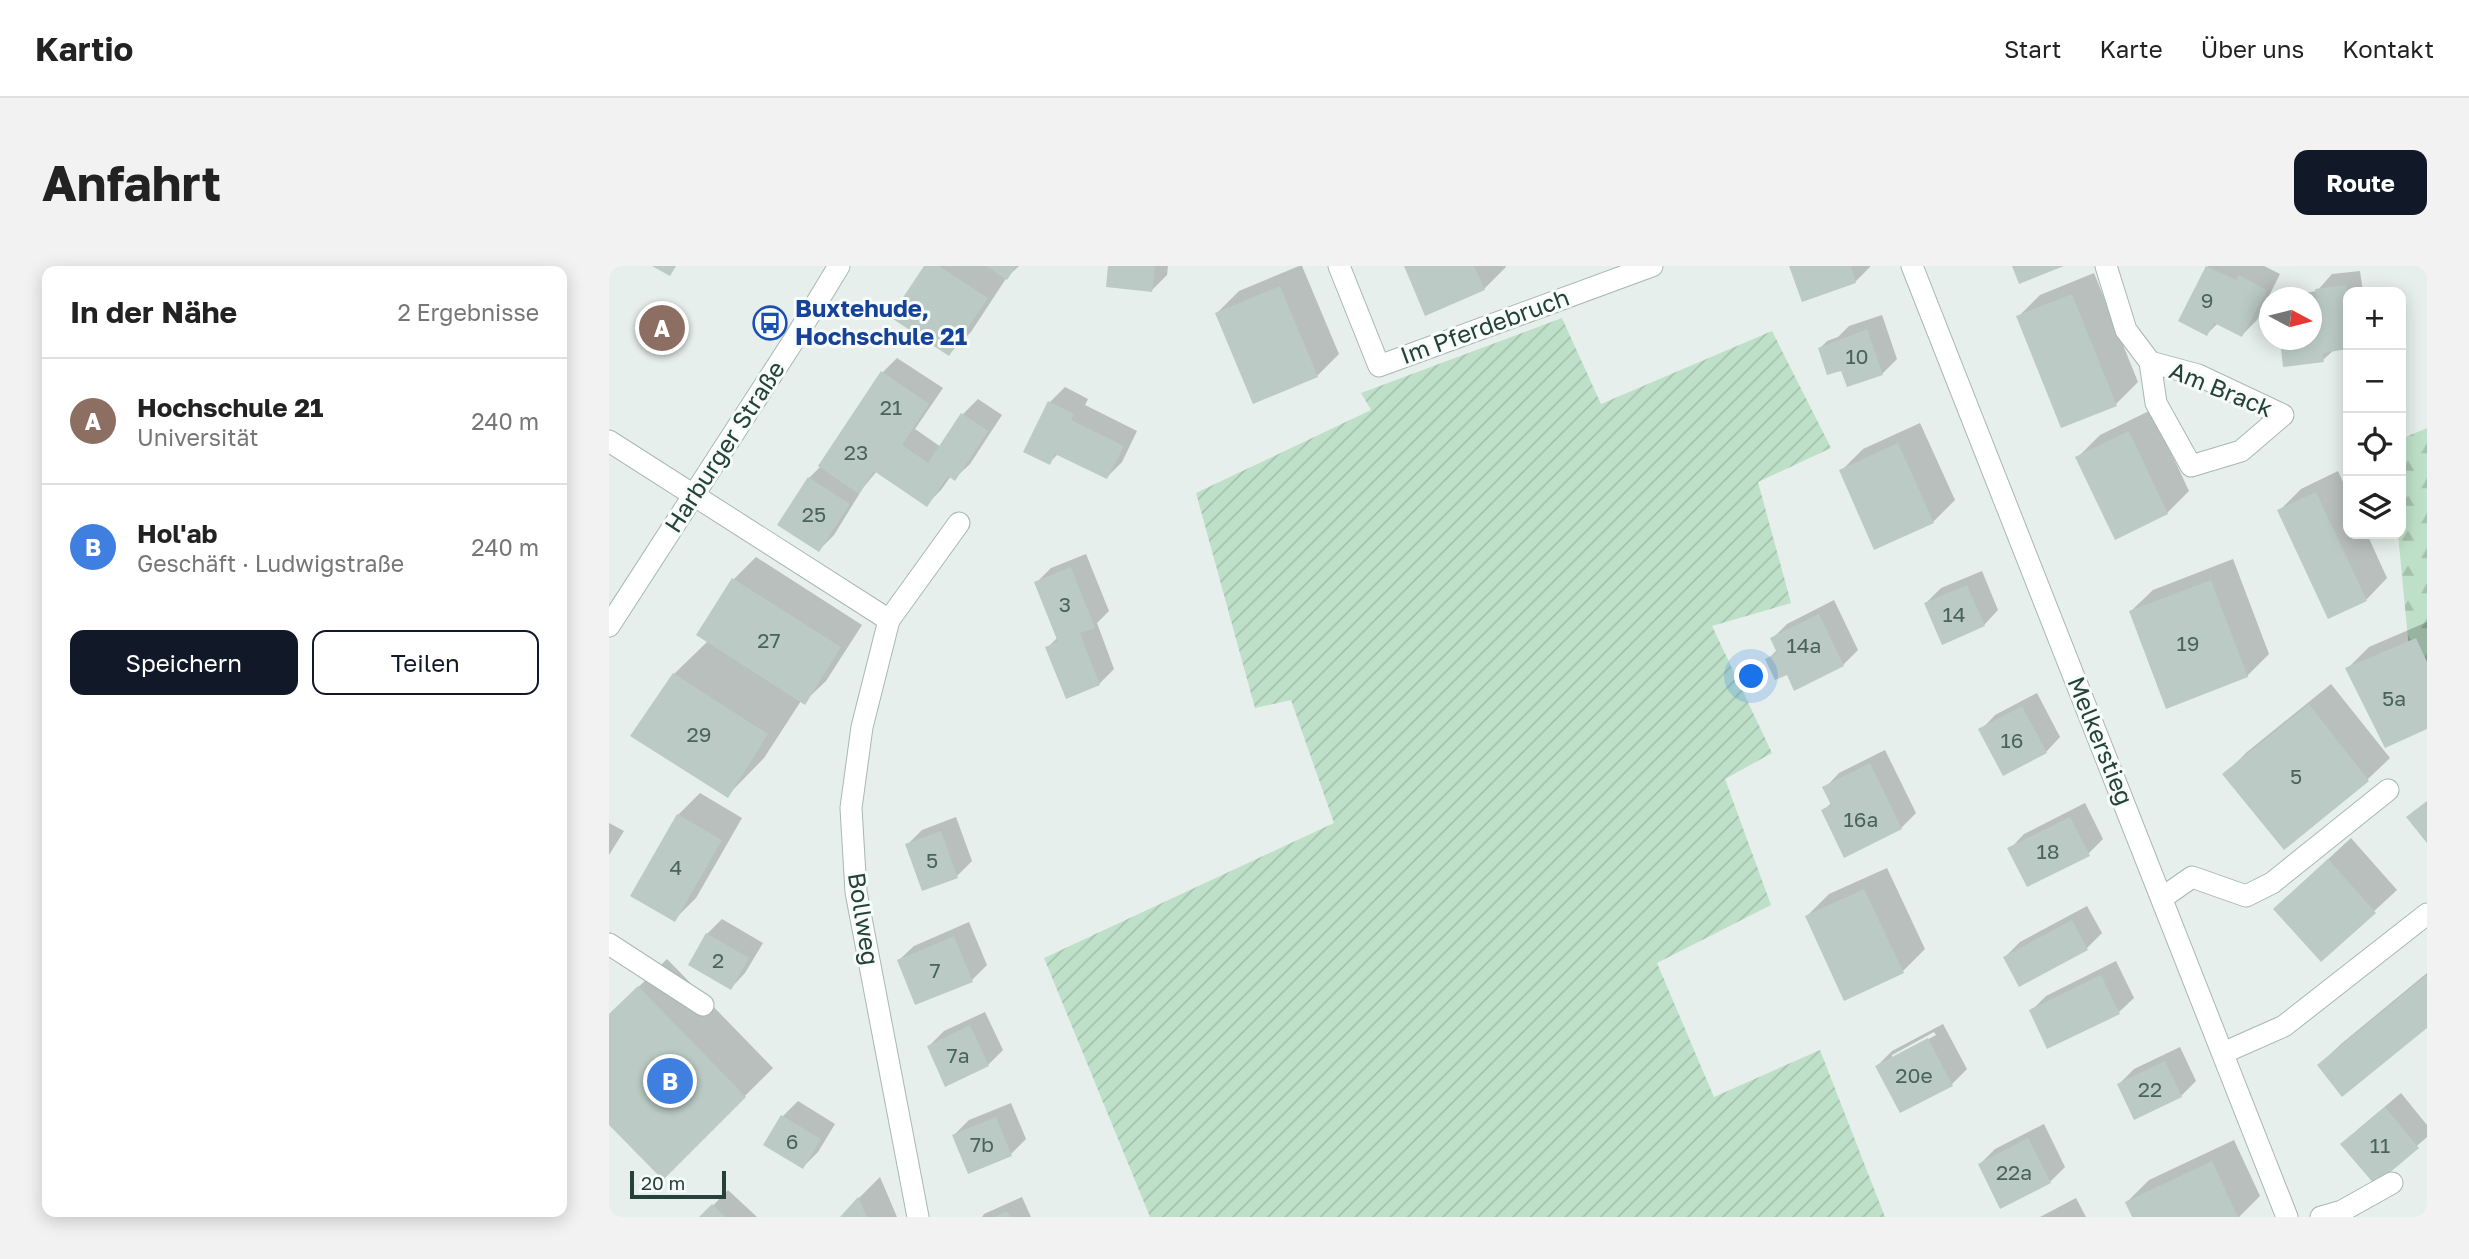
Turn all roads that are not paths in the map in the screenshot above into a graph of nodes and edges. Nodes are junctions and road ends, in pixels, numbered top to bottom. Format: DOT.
graph roads {
  1 [pos="839,266"];
  2 [pos="1339,266"];
  3 [pos="1652,266"];
  4 [pos="1912,266"];
  5 [pos="2106,266"];
  6 [pos="2150,362"];
  7 [pos="609,441"];
  8 [pos="694,496"];
  9 [pos="958,523"];
  10 [pos="889,620"];
  11 [pos="609,625"];
  12 [pos="2388,790"];
  13 [pos="2162,898"];
  14 [pos="2427,914"];
  15 [pos="609,944"];
  16 [pos="703,1005"];
  17 [pos="2223,1053"];
  18 [pos="2392,1183"];
  19 [pos="918,1217"];
  20 [pos="2287,1217"];
  21 [pos="2321,1217"];
  1 -- 8 [label="street, Harburger Straße"];
  2 -- 3 [label="street, Im Pferdebruch"];
  4 -- 13 [label="street, Melkerstieg"];
  5 -- 6 [label="street, Am Brack"];
  6 -- 6 [label="street, Am Brack"];
  7 -- 8 [label="street"];
  8 -- 10 [label="street"];
  8 -- 11 [label="street, Harburger Straße"];
  9 -- 10 [label="street, Bollweg"];
  10 -- 19 [label="street, Bollweg"];
  12 -- 13 [label="street"];
  13 -- 17 [label="street, Melkerstieg"];
  14 -- 17 [label="street"];
  15 -- 16 [label="street"];
  17 -- 20 [label="street, Melkerstieg"];
  18 -- 21 [label="street"];
}
